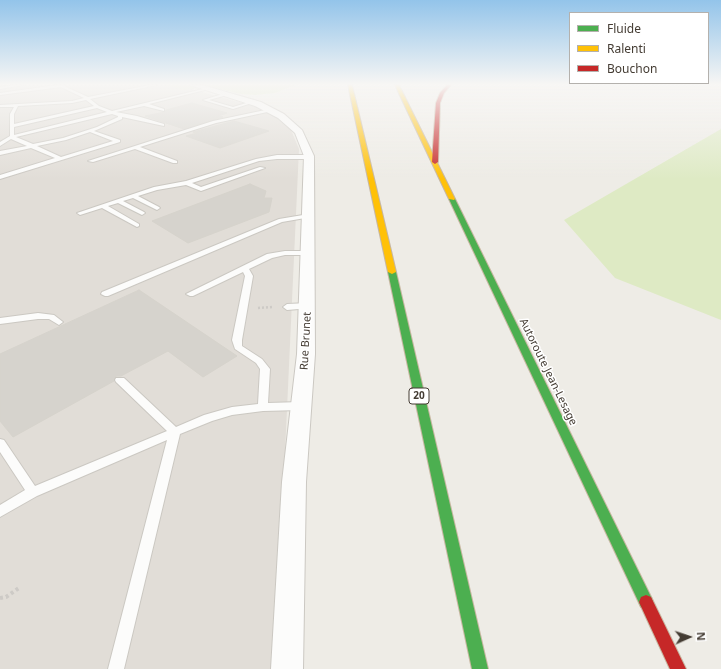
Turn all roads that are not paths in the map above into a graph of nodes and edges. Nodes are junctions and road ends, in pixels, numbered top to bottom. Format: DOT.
graph roads {
  1 [pos="12,116"];
  2 [pos="55,116"];
  3 [pos="97,116"];
  4 [pos="120,116"];
  5 [pos="129,116"];
  6 [pos="238,116"];
  7 [pos="282,116"];
  8 [pos="357,116"];
  9 [pos="412,116"];
  10 [pos="437,116"];
  11 [pos="162,125"];
  12 [pos="11,126"];
  13 [pos="90,131"];
  14 [pos="12,137"];
  15 [pos="0,144"];
  16 [pos="33,147"];
  17 [pos="134,147"];
  18 [pos="0,153"];
  19 [pos="309,157"];
  20 [pos="61,159"];
  21 [pos="91,161"];
  22 [pos="175,162"];
  23 [pos="435,164"];
  24 [pos="239,166"];
  25 [pos="262,168"];
  26 [pos="251,171"];
  27 [pos="0,178"];
  28 [pos="187,183"];
  29 [pos="134,196"];
  30 [pos="119,201"];
  31 [pos="104,206"];
  32 [pos="157,208"];
  33 [pos="80,213"];
  34 [pos="142,214"];
  35 [pos="309,216"];
  36 [pos="137,225"];
  37 [pos="309,253"];
  38 [pos="245,268"];
  39 [pos="105,294"];
  40 [pos="190,294"];
  41 [pos="308,306"];
  42 [pos="287,307"];
  43 [pos="0,321"];
  44 [pos="59,322"];
  45 [pos="120,380"];
  46 [pos="301,406"];
  47 [pos="263,407"];
  48 [pos="174,432"];
  49 [pos="0,443"];
  50 [pos="32,492"];
  51 [pos="0,511"];
  52 [pos="116,669"];
  53 [pos="287,669"];
  54 [pos="480,669"];
  55 [pos="678,669"];
  1 -- 12 [label="lane"];
  2 -- 12 [label="lane"];
  3 -- 14 [label="lane"];
  4 -- 13 [label="lane"];
  5 -- 11 [label="lane"];
  6 -- 17 [label="lane"];
  7 -- 19 [label="street, Rue Brunet"];
  8 -- 54 [label="highway, 20"];
  9 -- 23 [label="highway, Autoroute Jean-Lesage"];
  10 -- 23 [label="highway"];
  12 -- 14 [label="lane"];
  13 -- 16 [label="lane"];
  13 -- 20 [label="lane"];
  14 -- 15 [label="lane"];
  14 -- 16 [label="lane"];
  16 -- 18 [label="lane"];
  16 -- 20 [label="lane"];
  17 -- 21 [label="lane"];
  17 -- 22 [label="lane"];
  19 -- 24 [label="lane"];
  19 -- 35 [label="street, Rue Brunet"];
  20 -- 27 [label="lane"];
  23 -- 55 [label="highway, Autoroute Jean-Lesage"];
  24 -- 26 [label="lane"];
  24 -- 28 [label="lane"];
  25 -- 26 [label="lane"];
  26 -- 28 [label="lane"];
  28 -- 29 [label="lane"];
  29 -- 30 [label="lane"];
  29 -- 32 [label="lane"];
  30 -- 31 [label="lane"];
  30 -- 34 [label="lane"];
  31 -- 33 [label="lane"];
  31 -- 36 [label="lane"];
  35 -- 37 [label="street, Rue Brunet"];
  35 -- 39 [label="lane"];
  37 -- 38 [label="lane"];
  37 -- 41 [label="street, Rue Brunet"];
  38 -- 40 [label="lane"];
  38 -- 47 [label="lane"];
  41 -- 42 [label="lane"];
  41 -- 46 [label="street, Rue Brunet"];
  43 -- 44 [label="lane"];
  45 -- 48 [label="lane"];
  46 -- 47 [label="lane"];
  46 -- 53 [label="street, Rue Brunet"];
  47 -- 48 [label="lane"];
  48 -- 50 [label="lane"];
  48 -- 52 [label="lane"];
  49 -- 50 [label="lane"];
  50 -- 51 [label="lane"];
}
